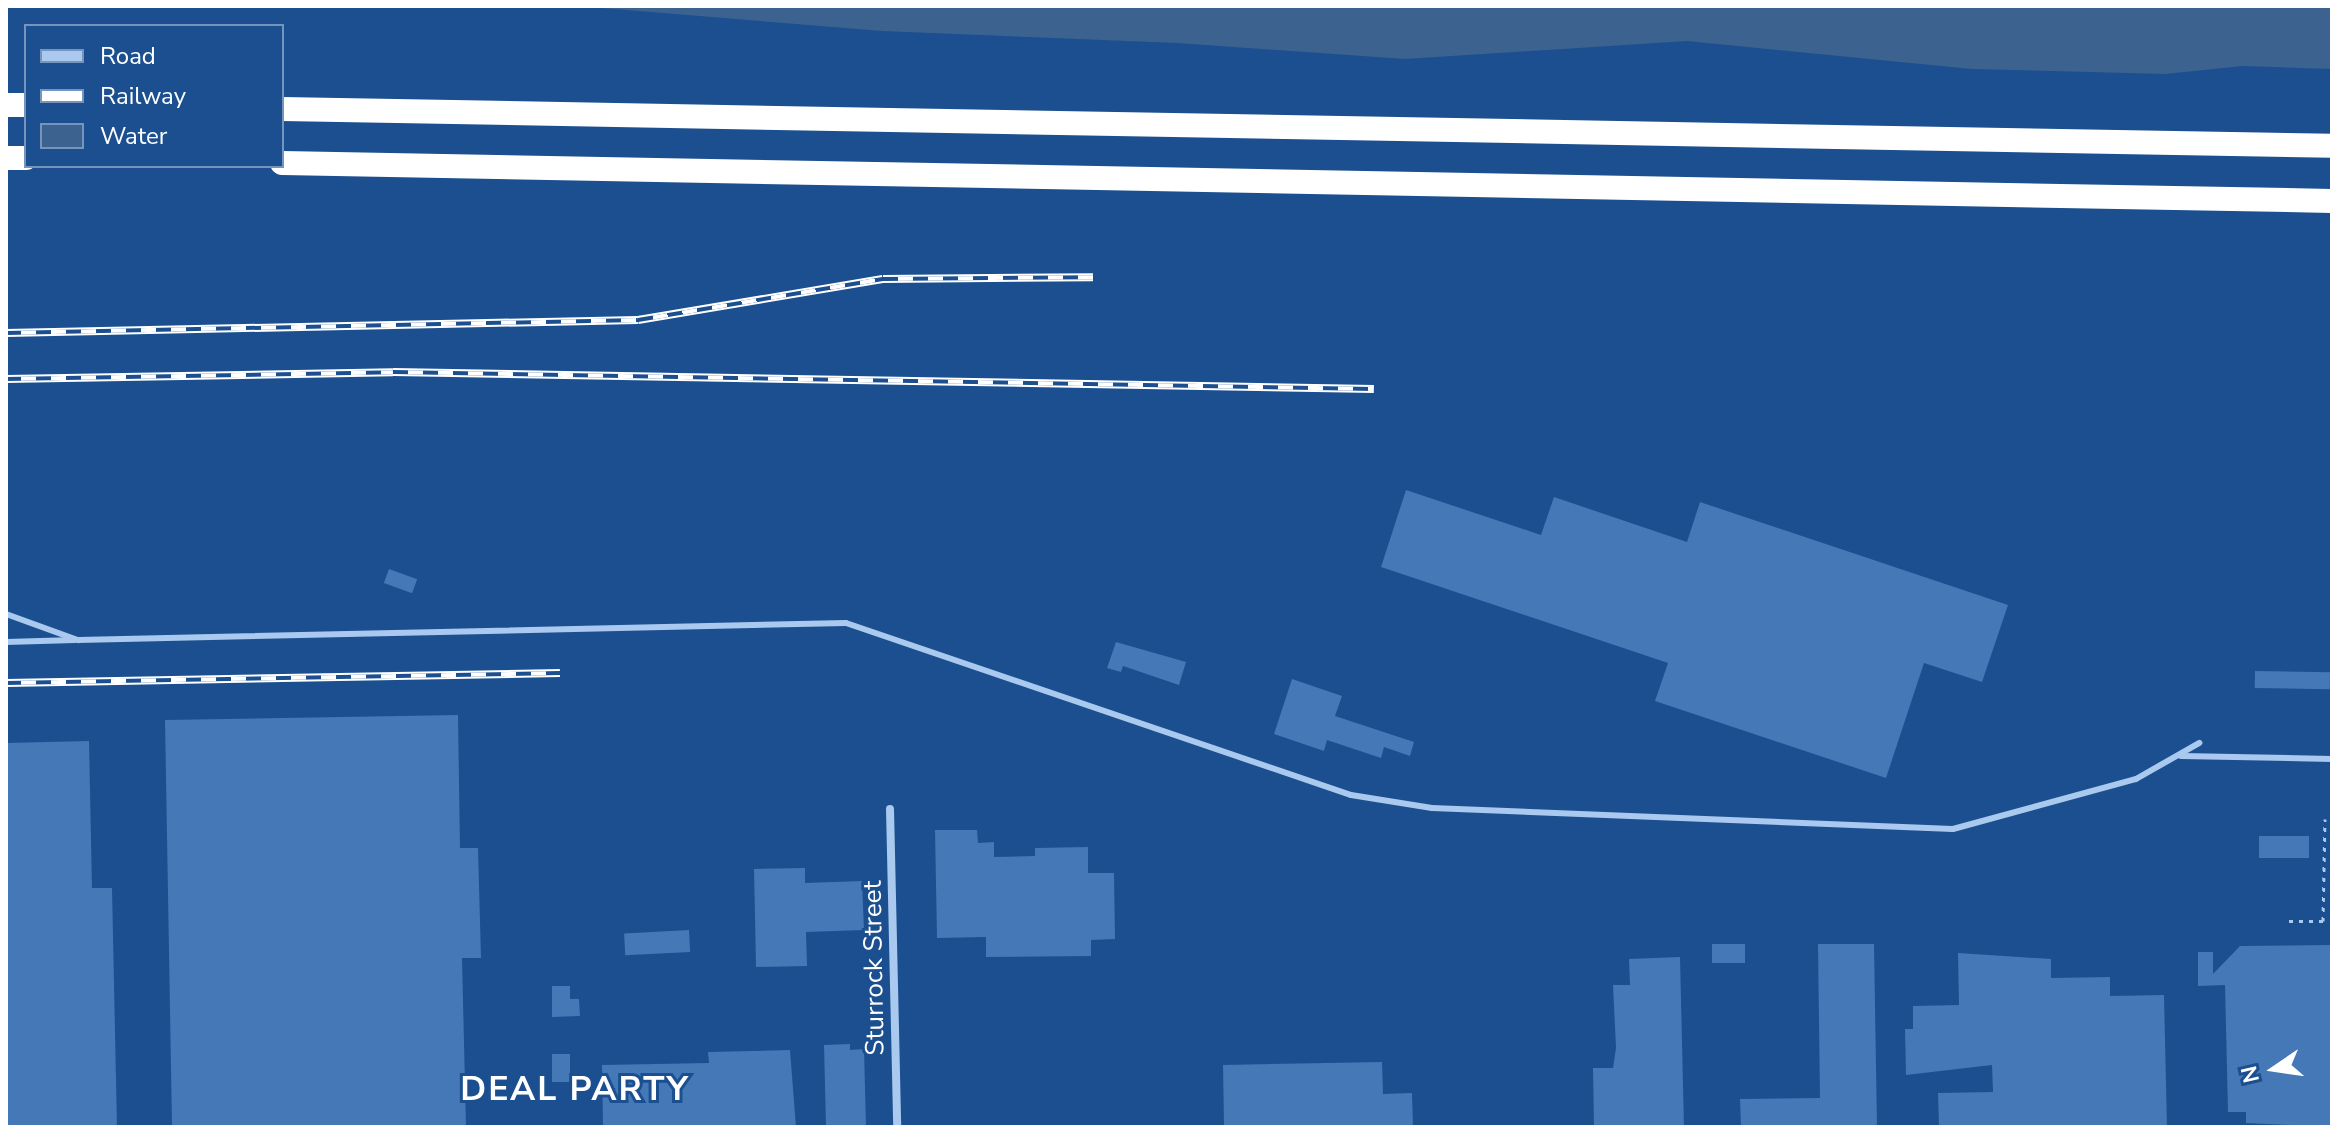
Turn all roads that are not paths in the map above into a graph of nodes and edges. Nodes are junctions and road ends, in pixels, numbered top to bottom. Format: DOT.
graph roads {
  1 [pos="284,109"];
  2 [pos="2332,146"];
  3 [pos="284,163"];
  4 [pos="2332,201"];
  5 [pos="6,614"];
  6 [pos="78,640"];
  7 [pos="6,642"];
  8 [pos="2199,743"];
  9 [pos="2177,756"];
  10 [pos="2332,759"];
  11 [pos="890,809"];
  12 [pos="897,1127"];
  1 -- 2 [label="highway"];
  3 -- 4 [label="highway"];
  5 -- 6 [label="lane"];
  6 -- 7 [label="lane"];
  6 -- 9 [label="lane"];
  8 -- 9 [label="lane"];
  9 -- 10 [label="lane"];
  11 -- 12 [label="street, Sturrock Street"];
}
